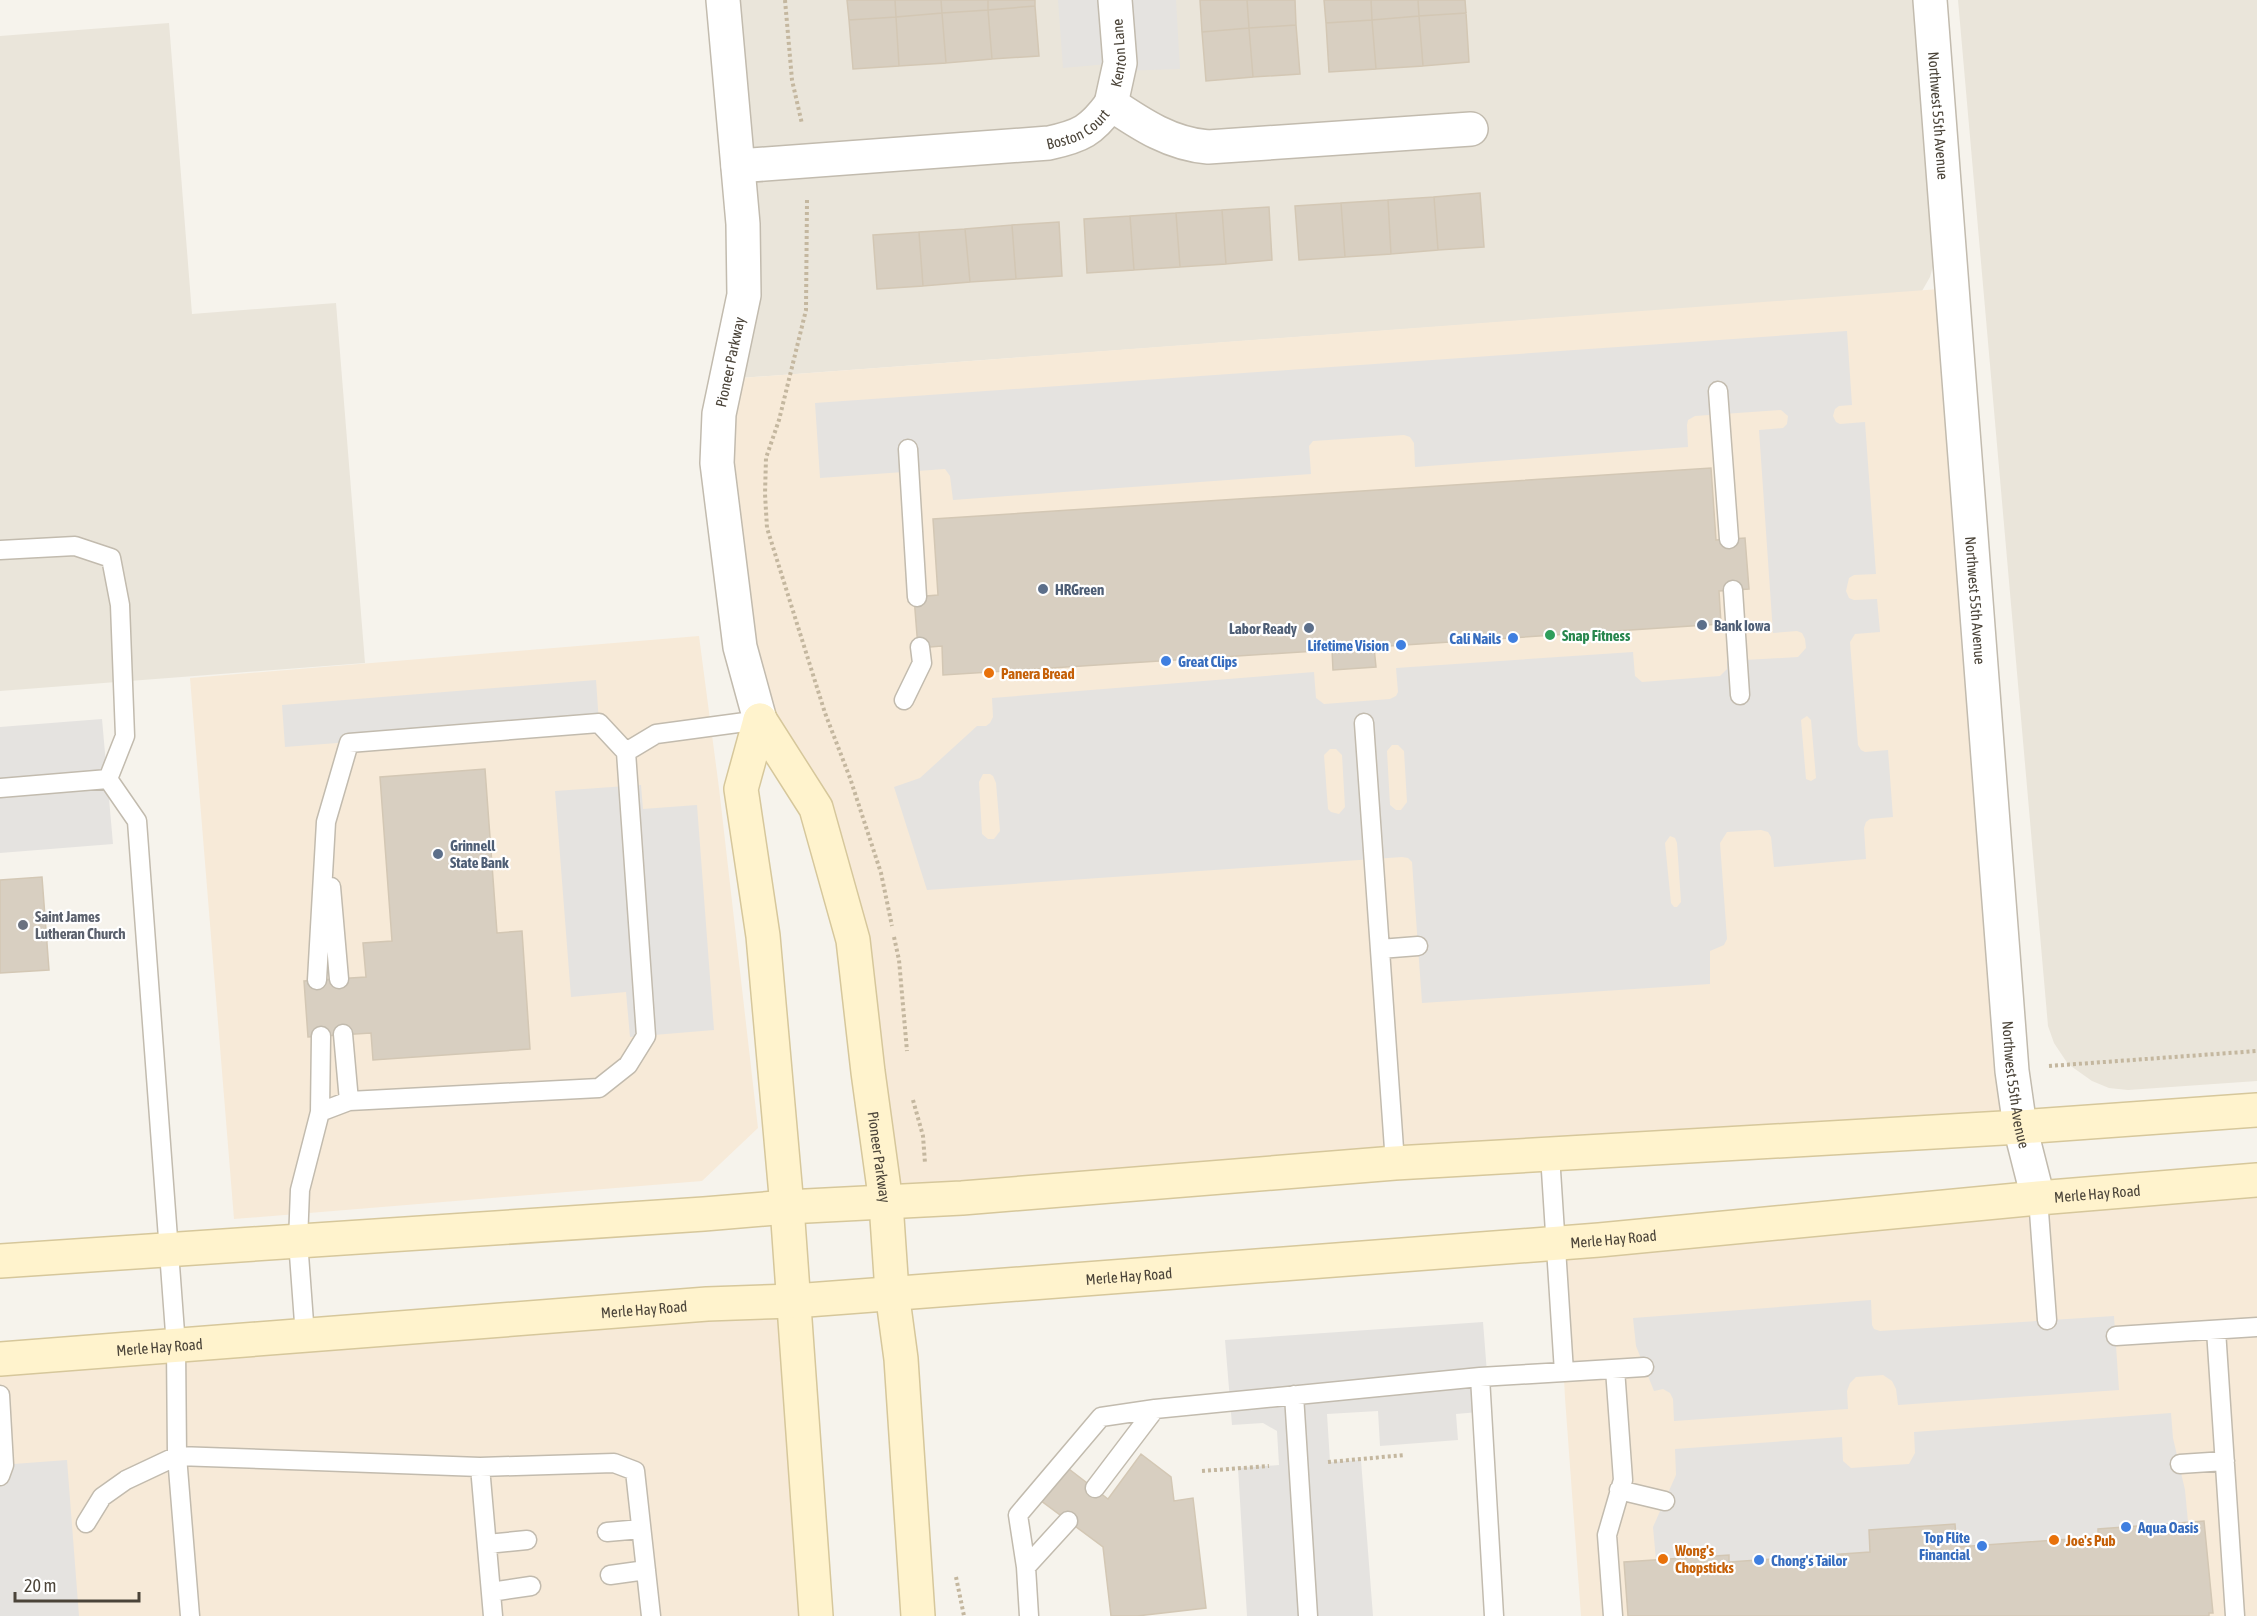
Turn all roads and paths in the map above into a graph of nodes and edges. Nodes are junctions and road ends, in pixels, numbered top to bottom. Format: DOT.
graph roads {
  1 [pos="723,0"];
  2 [pos="785,0"];
  3 [pos="1115,0"];
  4 [pos="1930,0"];
  5 [pos="1111,104"];
  6 [pos="1471,129"];
  7 [pos="807,161"];
  8 [pos="738,165"];
  9 [pos="1718,391"];
  10 [pos="908,449"];
  11 [pos="1729,539"];
  12 [pos="0,550"];
  13 [pos="1733,590"];
  14 [pos="917,597"];
  15 [pos="920,647"];
  16 [pos="1740,695"];
  17 [pos="904,700"];
  18 [pos="760,720"];
  19 [pos="1364,723"];
  20 [pos="626,752"];
  21 [pos="108,779"];
  22 [pos="0,788"];
  23 [pos="326,822"];
  24 [pos="1418,946"];
  25 [pos="1380,949"];
  26 [pos="339,979"];
  27 [pos="317,980"];
  28 [pos="344,1034"];
  29 [pos="321,1036"];
  30 [pos="2257,1051"];
  31 [pos="908,1061"];
  32 [pos="2012,1071"];
  33 [pos="911,1095"];
  34 [pos="349,1101"];
  35 [pos="2257,1110"];
  36 [pos="320,1112"];
  37 [pos="2020,1126"];
  38 [pos="923,1136"];
  39 [pos="1550,1155"];
  40 [pos="1395,1163"];
  41 [pos="2257,1180"];
  42 [pos="2038,1198"];
  43 [pos="886,1203"];
  44 [pos="787,1207"];
  45 [pos="298,1241"];
  46 [pos="1557,1243"];
  47 [pos="170,1250"];
  48 [pos="0,1261"];
  49 [pos="892,1292"];
  50 [pos="794,1301"];
  51 [pos="2047,1320"];
  52 [pos="2257,1328"];
  53 [pos="2216,1330"];
  54 [pos="305,1335"];
  55 [pos="2116,1336"];
  56 [pos="176,1346"];
  57 [pos="0,1359"];
  58 [pos="1644,1367"];
  59 [pos="1614,1369"];
  60 [pos="1564,1372"];
  61 [pos="1480,1377"];
  62 [pos="0,1395"];
  63 [pos="1293,1395"];
  64 [pos="1155,1409"];
  65 [pos="177,1456"];
  66 [pos="2225,1461"];
  67 [pos="2180,1464"];
  68 [pos="480,1467"];
  69 [pos="0,1476"];
  70 [pos="1095,1488"];
  71 [pos="1620,1490"];
  72 [pos="1665,1501"];
  73 [pos="1068,1521"];
  74 [pos="86,1523"];
  75 [pos="641,1528"];
  76 [pos="607,1532"];
  77 [pos="527,1540"];
  78 [pos="487,1544"];
  79 [pos="1026,1567"];
  80 [pos="646,1570"];
  81 [pos="610,1575"];
  82 [pos="531,1586"];
  83 [pos="491,1592"];
  84 [pos="190,1616"];
  85 [pos="493,1616"];
  86 [pos="651,1616"];
  87 [pos="816,1616"];
  88 [pos="918,1616"];
  89 [pos="1029,1616"];
  90 [pos="1308,1616"];
  91 [pos="1494,1616"];
  92 [pos="1613,1616"];
  93 [pos="2235,1616"];
  1 -- 8 [label="street, Pioneer Parkway"];
  2 -- 7 [label="path"];
  3 -- 5 [label="street, Kenton Lane"];
  4 -- 32 [label="street, Northwest 55th Avenue"];
  5 -- 6 [label="street, Boston Court"];
  5 -- 7 [label="street, Boston Court"];
  7 -- 8 [label="street, Boston Court"];
  7 -- 31 [label="path"];
  8 -- 18 [label="street, Pioneer Parkway"];
  9 -- 11 [label="lane"];
  10 -- 14 [label="lane"];
  12 -- 21 [label="lane"];
  13 -- 16 [label="lane"];
  15 -- 17 [label="lane"];
  18 -- 20 [label="lane"];
  18 -- 43 [label="main road, Pioneer Parkway"];
  18 -- 44 [label="main road"];
  19 -- 25 [label="lane"];
  20 -- 23 [label="lane"];
  20 -- 34 [label="lane"];
  21 -- 22 [label="lane"];
  21 -- 47 [label="lane"];
  23 -- 26 [label="lane"];
  23 -- 27 [label="lane"];
  24 -- 25 [label="lane"];
  25 -- 40 [label="lane"];
  28 -- 34 [label="lane"];
  29 -- 36 [label="lane"];
  30 -- 32 [label="path"];
  32 -- 37 [label="street, Northwest 55th Avenue"];
  33 -- 38 [label="path"];
  34 -- 36 [label="lane"];
  35 -- 37 [label="main road"];
  36 -- 45 [label="lane"];
  37 -- 39 [label="main road"];
  37 -- 42 [label="street, Northwest 55th Avenue"];
  39 -- 40 [label="main road"];
  39 -- 46 [label="lane"];
  40 -- 43 [label="main road"];
  41 -- 42 [label="main road, Merle Hay Road"];
  42 -- 46 [label="main road, Merle Hay Road"];
  42 -- 51 [label="lane"];
  43 -- 44 [label="main road"];
  43 -- 49 [label="main road, Pioneer Parkway"];
  44 -- 45 [label="main road"];
  44 -- 50 [label="main road"];
  45 -- 47 [label="main road"];
  45 -- 54 [label="lane"];
  46 -- 49 [label="main road, Merle Hay Road"];
  46 -- 60 [label="lane"];
  47 -- 48 [label="main road"];
  47 -- 56 [label="lane"];
  49 -- 50 [label="main road, Merle Hay Road"];
  49 -- 88 [label="main road, Pioneer Parkway"];
  50 -- 54 [label="main road, Merle Hay Road"];
  50 -- 87 [label="main road"];
  52 -- 53 [label="lane"];
  53 -- 55 [label="lane"];
  53 -- 66 [label="lane"];
  54 -- 56 [label="main road, Merle Hay Road"];
  56 -- 57 [label="main road, Merle Hay Road"];
  56 -- 65 [label="lane"];
  58 -- 59 [label="lane"];
  59 -- 60 [label="lane"];
  59 -- 71 [label="lane"];
  60 -- 61 [label="lane"];
  61 -- 63 [label="lane"];
  61 -- 91 [label="lane"];
  62 -- 69 [label="lane"];
  63 -- 64 [label="lane"];
  63 -- 90 [label="lane"];
  64 -- 70 [label="lane"];
  64 -- 79 [label="lane"];
  65 -- 68 [label="lane"];
  65 -- 74 [label="lane"];
  65 -- 84 [label="lane"];
  66 -- 67 [label="lane"];
  66 -- 93 [label="lane"];
  68 -- 75 [label="lane"];
  68 -- 78 [label="lane"];
  71 -- 72 [label="lane"];
  71 -- 92 [label="lane"];
  73 -- 79 [label="lane"];
  75 -- 76 [label="lane"];
  75 -- 80 [label="lane"];
  77 -- 78 [label="lane"];
  78 -- 83 [label="lane"];
  79 -- 89 [label="lane"];
  80 -- 81 [label="lane"];
  80 -- 86 [label="lane"];
  82 -- 83 [label="lane"];
  83 -- 85 [label="lane"];
}
